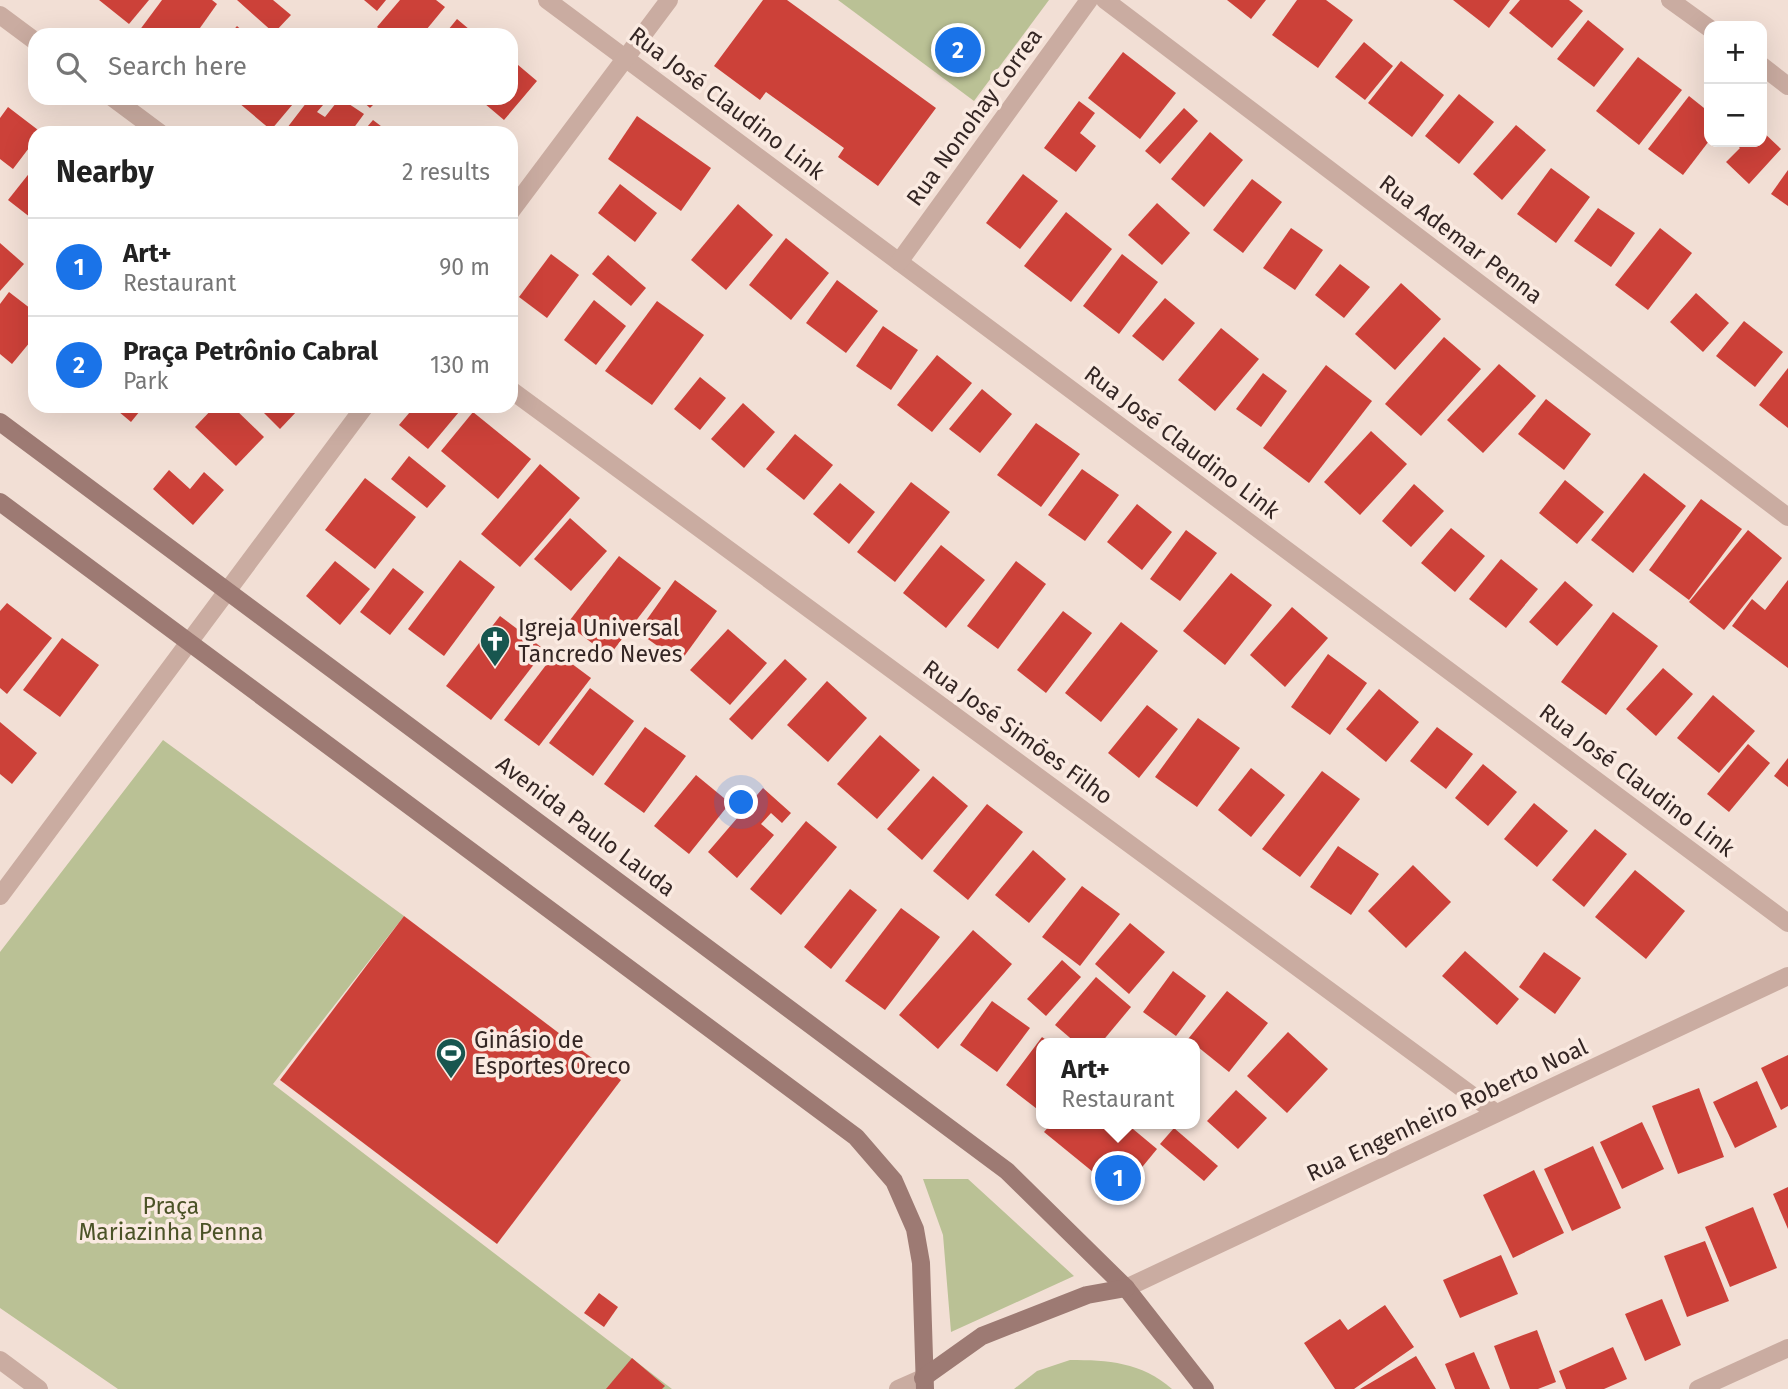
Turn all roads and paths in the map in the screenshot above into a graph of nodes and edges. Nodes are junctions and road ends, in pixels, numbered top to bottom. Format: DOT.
graph roads {
  1 [pos="547,0"];
  2 [pos="669,0"];
  3 [pos="1089,0"];
  4 [pos="1105,0"];
  5 [pos="1670,0"];
  6 [pos="0,15"];
  7 [pos="1704,24"];
  8 [pos="28,36"];
  9 [pos="625,58"];
  10 [pos="1767,70"];
  11 [pos="1788,86"];
  12 [pos="122,105"];
  13 [pos="151,126"];
  14 [pos="518,202"];
  15 [pos="899,262"];
  16 [pos="518,395"];
  17 [pos="360,413"];
  18 [pos="0,422"];
  19 [pos="0,502"];
  20 [pos="1788,517"];
  21 [pos="228,591"];
  22 [pos="189,642"];
  23 [pos="0,895"];
  24 [pos="1788,923"];
  25 [pos="1788,976"];
  26 [pos="1496,1113"];
  27 [pos="1126,1287"];
  28 [pos="1788,1348"];
  29 [pos="0,1360"];
  30 [pos="924,1384"];
  31 [pos="39,1389"];
  32 [pos="898,1389"];
  33 [pos="1205,1389"];
  34 [pos="1698,1389"];
  1 -- 9 [label="street, Rua José Claudino Link"];
  2 -- 9 [label="street"];
  3 -- 15 [label="street, Rua Nonohay Correa"];
  4 -- 20 [label="street, Rua Ademar Penna"];
  5 -- 7 [label="street"];
  6 -- 8 [label="street"];
  9 -- 14 [label="street"];
  9 -- 15 [label="street, Rua José Claudino Link"];
  10 -- 11 [label="street"];
  12 -- 13 [label="street"];
  15 -- 24 [label="street, Rua José Claudino Link"];
  16 -- 26 [label="street, Rua José Simões Filho"];
  17 -- 21 [label="street"];
  18 -- 21 [label="main road, Avenida Paulo Lauda"];
  19 -- 22 [label="main road"];
  21 -- 22 [label="street"];
  21 -- 27 [label="main road, Avenida Paulo Lauda"];
  22 -- 23 [label="street"];
  22 -- 30 [label="main road"];
  25 -- 26 [label="street, Rua Engenheiro Roberto Noal"];
  26 -- 27 [label="street, Rua Engenheiro Roberto Noal"];
  27 -- 30 [label="main road"];
  27 -- 33 [label="main road, Avenida Paulo Lauda"];
  28 -- 34 [label="street"];
  29 -- 31 [label="street"];
  30 -- 32 [label="street"];
}
